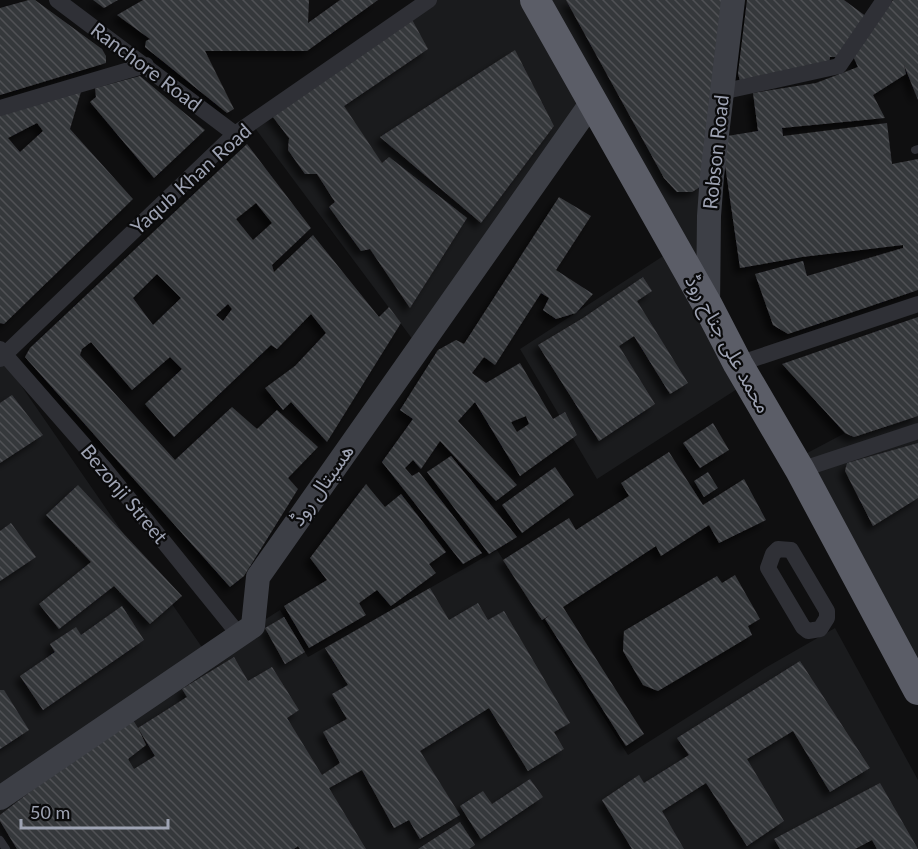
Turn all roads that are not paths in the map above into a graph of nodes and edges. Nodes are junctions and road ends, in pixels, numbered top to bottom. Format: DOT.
graph roads {
  1 [pos="57,0"];
  2 [pos="429,0"];
  3 [pos="535,0"];
  4 [pos="733,0"];
  5 [pos="884,0"];
  6 [pos="146,65"];
  7 [pos="721,92"];
  8 [pos="592,102"];
  9 [pos="0,108"];
  10 [pos="235,134"];
  11 [pos="918,304"];
  12 [pos="708,306"];
  13 [pos="2,354"];
  14 [pos="738,364"];
  15 [pos="918,431"];
  16 [pos="800,470"];
  17 [pos="803,627"];
  18 [pos="240,636"];
  19 [pos="918,690"];
  20 [pos="0,798"];
  21 [pos="0,840"];
  22 [pos="6,849"];
  1 -- 6 [label="street, Ranchore Road"];
  2 -- 10 [label="street, Yaqub Khan Road"];
  3 -- 8 [label="highway, محمد علی جناح روڈ"];
  4 -- 7 [label="street, Robson Road"];
  5 -- 7 [label="street"];
  6 -- 9 [label="street"];
  6 -- 10 [label="street, Ranchore Road"];
  7 -- 12 [label="street, Robson Road"];
  8 -- 12 [label="highway, محمد علی جناح روڈ"];
  8 -- 18 [label="street, ھسپتال روڈ"];
  10 -- 13 [label="street, Yaqub Khan Road"];
  11 -- 14 [label="street"];
  12 -- 14 [label="highway, محمد علی جناح روڈ"];
  13 -- 18 [label="street, Bezonji Street"];
  14 -- 16 [label="highway, محمد علی جناح روڈ"];
  15 -- 16 [label="street"];
  16 -- 19 [label="highway, محمد علی جناح روڈ"];
  17 -- 17 [label="street"];
  18 -- 20 [label="street, ھسپتال روڈ"];
  21 -- 22 [label="lane"];
}
